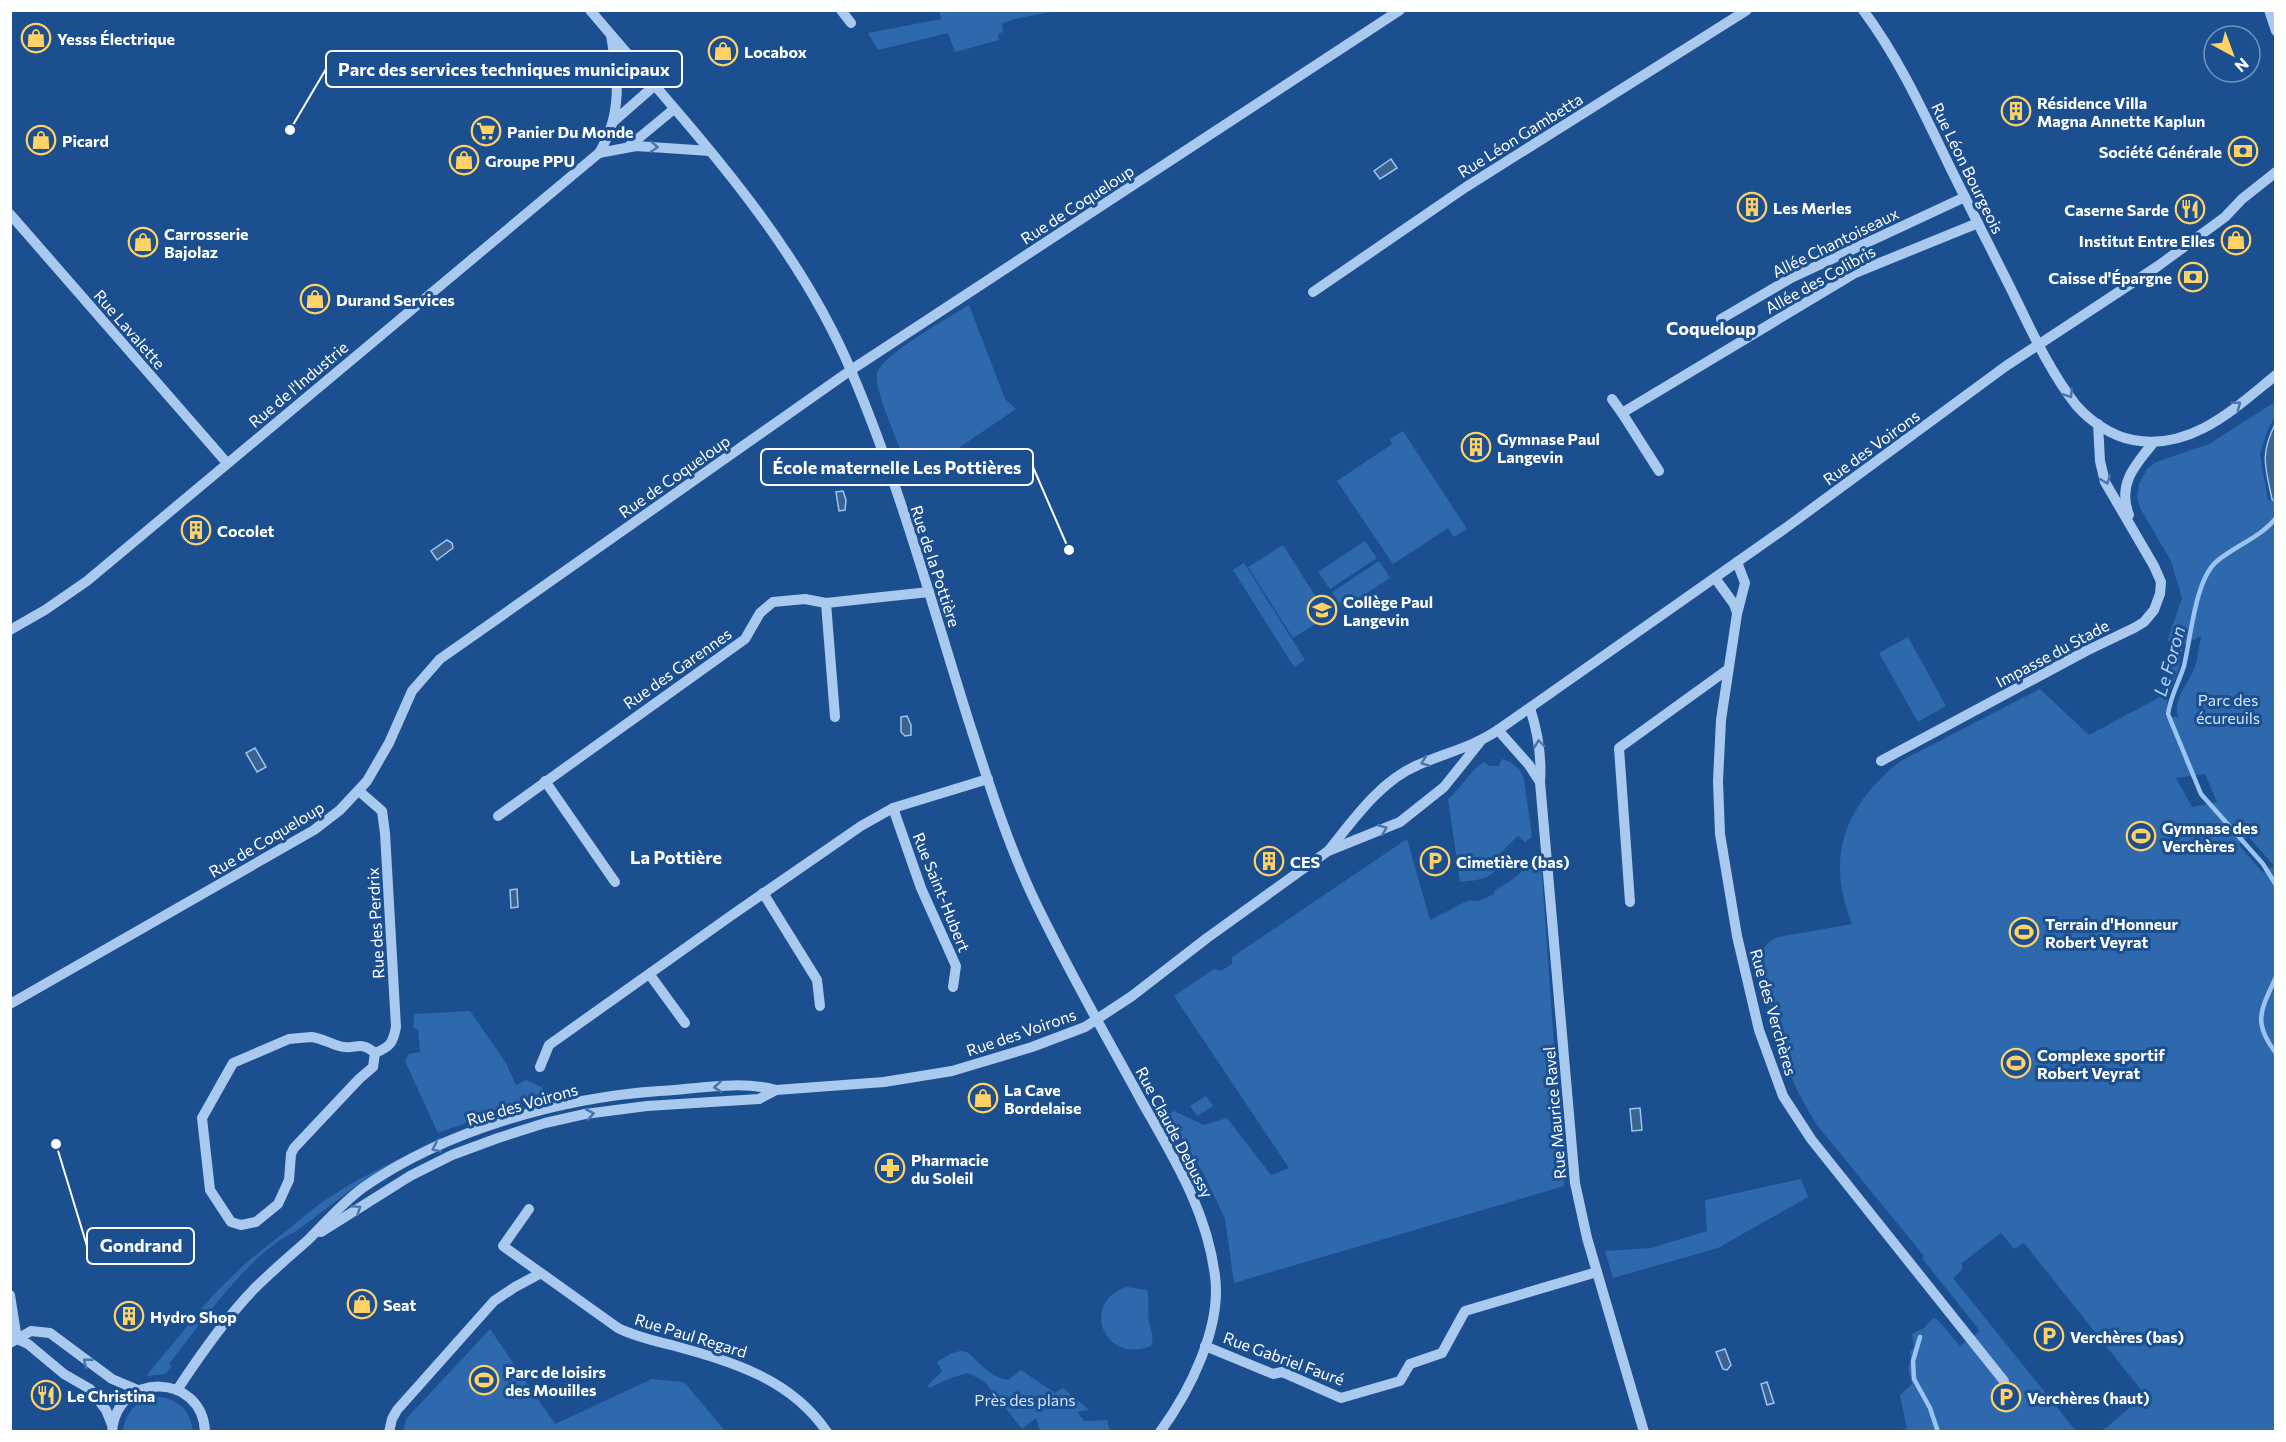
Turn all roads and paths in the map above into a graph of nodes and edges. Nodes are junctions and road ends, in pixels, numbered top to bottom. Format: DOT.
graph roads {
  1 [pos="590,10"];
  2 [pos="841,10"];
  3 [pos="1400,10"];
  4 [pos="1747,10"];
  5 [pos="1863,10"];
  6 [pos="2269,11"];
  7 [pos="851,23"];
  8 [pos="2276,31"];
  9 [pos="611,35"];
  10 [pos="654,86"];
  11 [pos="674,109"];
  12 [pos="613,122"];
  13 [pos="628,147"];
  14 [pos="707,148"];
  15 [pos="599,153"];
  16 [pos="2276,172"];
  17 [pos="1965,197"];
  18 [pos="10,214"];
  19 [pos="1978,223"];
  20 [pos="1313,292"];
  21 [pos="1720,319"];
  22 [pos="2038,344"];
  23 [pos="851,370"];
  24 [pos="2276,375"];
  25 [pos="1612,399"];
  26 [pos="1622,413"];
  27 [pos="2098,424"];
  28 [pos="2154,442"];
  29 [pos="227,463"];
  30 [pos="1659,471"];
  31 [pos="2134,530"];
  32 [pos="1737,562"];
  33 [pos="1715,578"];
  34 [pos="929,592"];
  35 [pos="826,603"];
  36 [pos="1737,614"];
  37 [pos="10,630"];
  38 [pos="1727,670"];
  39 [pos="1530,708"];
  40 [pos="835,717"];
  41 [pos="1498,730"];
  42 [pos="1480,742"];
  43 [pos="1881,761"];
  44 [pos="988,779"];
  45 [pos="545,781"];
  46 [pos="1540,782"];
  47 [pos="359,791"];
  48 [pos="893,808"];
  49 [pos="498,816"];
  50 [pos="1328,851"];
  51 [pos="615,882"];
  52 [pos="763,893"];
  53 [pos="1630,902"];
  54 [pos="650,975"];
  55 [pos="954,987"];
  56 [pos="10,1004"];
  57 [pos="820,1006"];
  58 [pos="1097,1020"];
  59 [pos="685,1023"];
  60 [pos="375,1053"];
  61 [pos="540,1067"];
  62 [pos="529,1209"];
  63 [pos="1598,1272"];
  64 [pos="541,1273"];
  65 [pos="10,1295"];
  66 [pos="14,1341"];
  67 [pos="1205,1346"];
  68 [pos="2004,1382"];
  69 [pos="138,1390"];
  70 [pos="177,1390"];
  71 [pos="112,1428"];
  72 [pos="205,1431"];
  73 [pos="389,1431"];
  74 [pos="827,1431"];
  75 [pos="1160,1431"];
  76 [pos="1644,1431"];
  1 -- 9 [label="street, Rue de la Pottière"];
  2 -- 7 [label="street"];
  3 -- 23 [label="street, Rue de Coqueloup"];
  4 -- 20 [label="street, Rue Léon Gambetta"];
  5 -- 17 [label="street, Rue Léon Bourgeois"];
  6 -- 8 [label="street"];
  9 -- 10 [label="street, Rue de la Pottière"];
  9 -- 12 [label="street, Rue de l'Industrie"];
  10 -- 11 [label="street, Rue de la Pottière"];
  10 -- 12 [label="street, Rue de l'Industrie"];
  11 -- 13 [label="street, Rue de l'Industrie"];
  11 -- 14 [label="street, Rue de la Pottière"];
  12 -- 15 [label="street, Rue de l'Industrie"];
  13 -- 14 [label="street, Rue de l'Industrie, one-way"];
  13 -- 15 [label="street, Rue de l'Industrie"];
  14 -- 23 [label="street, Rue de la Pottière"];
  15 -- 29 [label="street, Rue de l'Industrie"];
  16 -- 22 [label="street, Rue des Voirons"];
  17 -- 19 [label="street, Rue Léon Bourgeois"];
  17 -- 21 [label="street, Allée Chantoiseaux"];
  18 -- 29 [label="street, Rue Lavalette"];
  19 -- 22 [label="street, Rue Léon Bourgeois"];
  19 -- 26 [label="street, Allée des Colibris"];
  22 -- 27 [label="street, Rue Léon Bourgeois, one-way"];
  22 -- 32 [label="street, Rue des Voirons"];
  23 -- 34 [label="street, Rue de la Pottière"];
  23 -- 47 [label="street, Rue de Coqueloup"];
  28 -- 24 [label="street, Rue Léon Bourgeois, one-way"];
  25 -- 26 [label="street"];
  26 -- 30 [label="street"];
  27 -- 28 [label="street, Rue Léon Bourgeois"];
  27 -- 31 [label="street, Impasse du Stade, one-way"];
  28 -- 31 [label="street, Impasse du Stade"];
  29 -- 37 [label="street, Rue de l'Industrie"];
  31 -- 43 [label="street, Impasse du Stade"];
  32 -- 33 [label="street, Rue des Voirons"];
  32 -- 36 [label="street, Rue des Verchères"];
  33 -- 36 [label="street"];
  33 -- 39 [label="street, Rue des Voirons"];
  34 -- 35 [label="street, Rue des Garennes"];
  34 -- 44 [label="street, Rue de la Pottière"];
  35 -- 40 [label="street"];
  35 -- 45 [label="street, Rue des Garennes"];
  36 -- 38 [label="street, Rue des Verchères"];
  38 -- 53 [label="street"];
  38 -- 68 [label="street, Rue des Verchères"];
  39 -- 41 [label="street, Rue des Voirons"];
  46 -- 39 [label="street, Rue Maurice Ravel, one-way"];
  41 -- 42 [label="street, Rue des Voirons"];
  41 -- 46 [label="street"];
  50 -- 42 [label="street, Rue des Voirons, one-way"];
  42 -- 50 [label="street, Rue des Voirons, one-way"];
  44 -- 48 [label="street"];
  44 -- 58 [label="street, Rue de la Pottière"];
  45 -- 49 [label="street, Rue des Garennes"];
  45 -- 51 [label="street"];
  46 -- 63 [label="street, Rue Maurice Ravel"];
  47 -- 56 [label="street, Rue de Coqueloup"];
  47 -- 60 [label="street, Rue des Perdrix"];
  48 -- 52 [label="street"];
  48 -- 55 [label="street, Rue Saint-Hubert"];
  50 -- 58 [label="street, Rue des Voirons"];
  52 -- 54 [label="street"];
  52 -- 57 [label="street"];
  54 -- 59 [label="street"];
  54 -- 61 [label="street"];
  58 -- 67 [label="street, Rue Claude Debussy"];
  58 -- 70 [label="street, Rue des Voirons"];
  60 -- 60 [label="street, Rue des Perdrix"];
  62 -- 64 [label="street, Rue Paul Regard"];
  63 -- 67 [label="street, Rue Gabriel Fauré"];
  63 -- 76 [label="street, Rue Maurice Ravel"];
  64 -- 73 [label="street"];
  64 -- 74 [label="street, Rue Paul Regard"];
  65 -- 66 [label="street"];
  69 -- 66 [label="street, one-way"];
  66 -- 71 [label="street"];
  67 -- 75 [label="street, Rue Claude Debussy"];
  69 -- 70 [label="street"];
  69 -- 71 [label="street"];
  70 -- 72 [label="street"];
}
